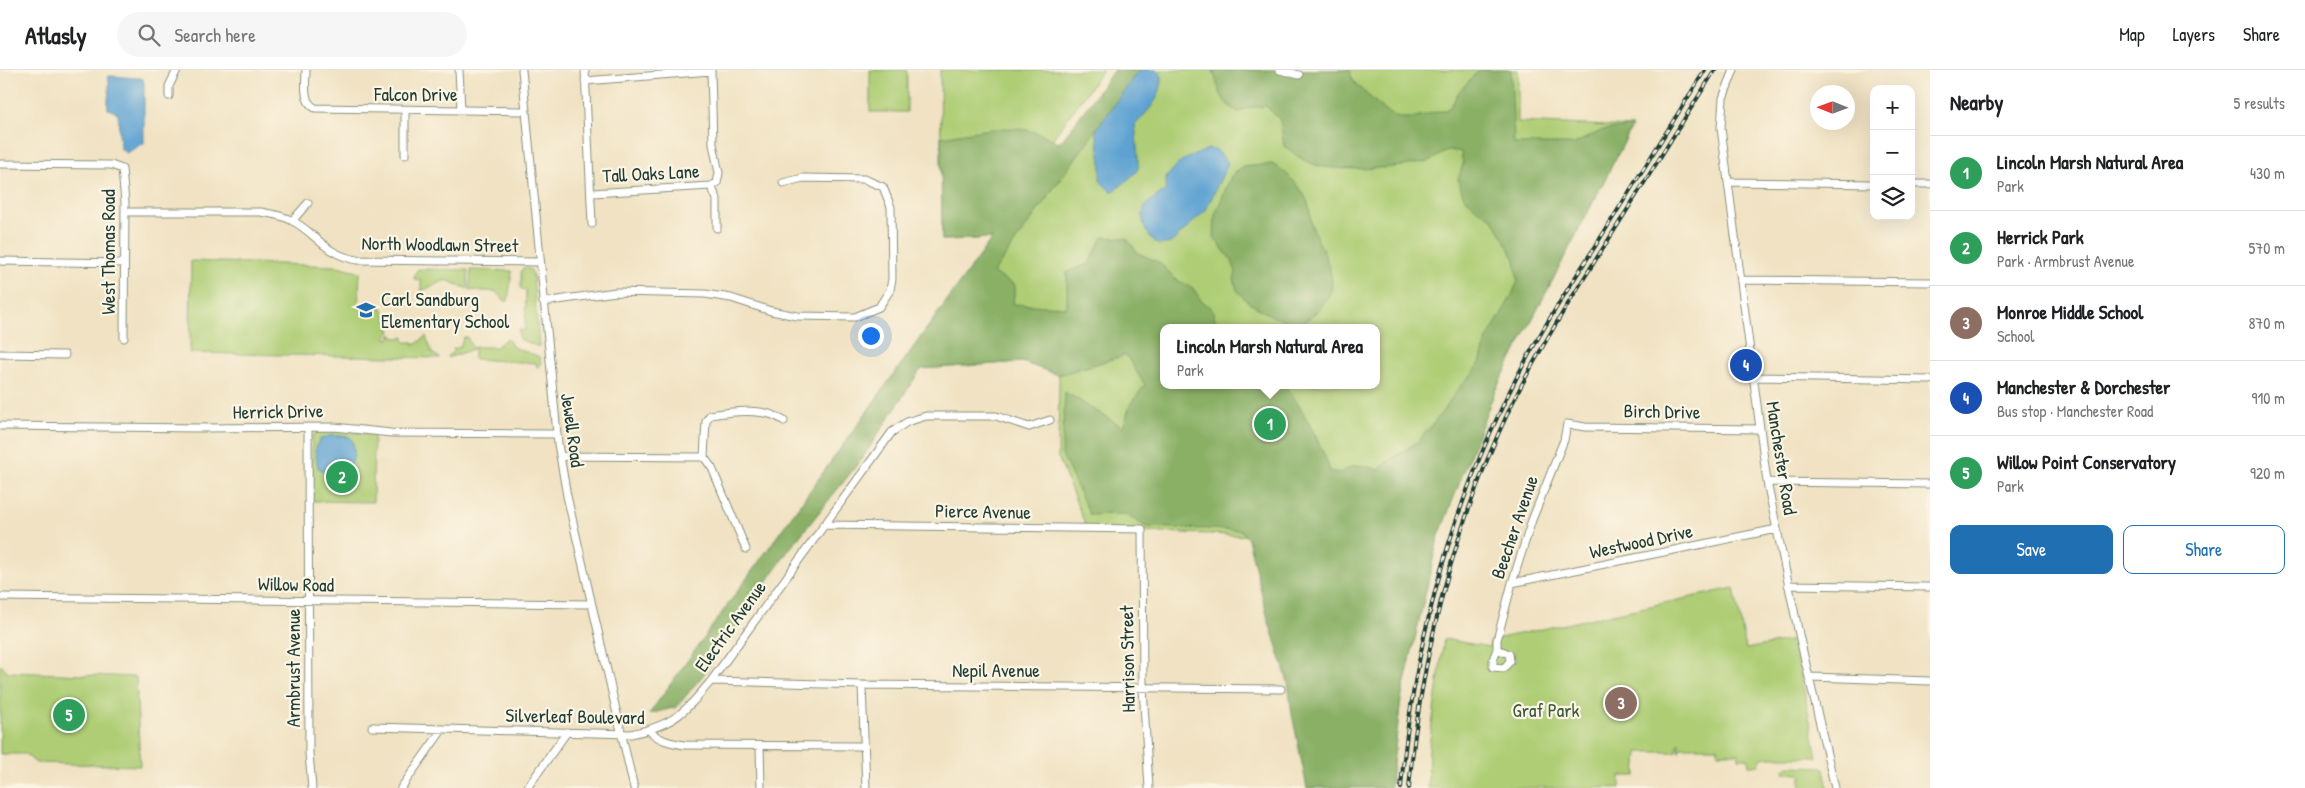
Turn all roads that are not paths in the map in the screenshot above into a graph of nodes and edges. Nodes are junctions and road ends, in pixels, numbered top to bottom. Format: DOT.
graph roads {
  1 [pos="177,70"];
  2 [pos="306,70"];
  3 [pos="459,70"];
  4 [pos="522,70"];
  5 [pos="584,70"];
  6 [pos="711,70"];
  7 [pos="1280,70"];
  8 [pos="1734,70"];
  9 [pos="1299,75"];
  10 [pos="585,81"];
  11 [pos="169,96"];
  12 [pos="462,110"];
  13 [pos="405,111"];
  14 [pos="526,111"];
  15 [pos="405,155"];
  16 [pos="0,164"];
  17 [pos="1728,182"];
  18 [pos="783,184"];
  19 [pos="1870,184"];
  20 [pos="1915,184"];
  21 [pos="1930,184"];
  22 [pos="711,186"];
  23 [pos="592,193"];
  24 [pos="308,202"];
  25 [pos="125,212"];
  26 [pos="292,221"];
  27 [pos="592,224"];
  28 [pos="717,228"];
  29 [pos="0,261"];
  30 [pos="539,262"];
  31 [pos="124,263"];
  32 [pos="1741,280"];
  33 [pos="1930,282"];
  34 [pos="543,302"];
  35 [pos="124,338"];
  36 [pos="0,354"];
  37 [pos="65,355"];
  38 [pos="1753,377"];
  39 [pos="1930,380"];
  40 [pos="1050,420"];
  41 [pos="784,422"];
  42 [pos="0,426"];
  43 [pos="308,427"];
  44 [pos="1566,427"];
  45 [pos="1760,429"];
  46 [pos="556,434"];
  47 [pos="560,456"];
  48 [pos="704,457"];
  49 [pos="1767,482"];
  50 [pos="1930,484"];
  51 [pos="823,525"];
  52 [pos="1142,529"];
  53 [pos="1777,529"];
  54 [pos="746,549"];
  55 [pos="1512,583"];
  56 [pos="1788,585"];
  57 [pos="1930,587"];
  58 [pos="0,597"];
  59 [pos="309,601"];
  60 [pos="591,604"];
  61 [pos="1497,649"];
  62 [pos="1810,677"];
  63 [pos="711,681"];
  64 [pos="1930,681"];
  65 [pos="862,685"];
  66 [pos="1143,687"];
  67 [pos="1281,688"];
  68 [pos="372,727"];
  69 [pos="442,730"];
  70 [pos="649,730"];
  71 [pos="567,732"];
  72 [pos="621,734"];
  73 [pos="760,746"];
  74 [pos="864,746"];
  75 [pos="312,788"];
  76 [pos="401,788"];
  77 [pos="527,788"];
  78 [pos="634,788"];
  79 [pos="762,788"];
  80 [pos="866,788"];
  81 [pos="1149,788"];
  82 [pos="1835,788"];
  1 -- 11 [label="street"];
  2 -- 13 [label="street, Falcon Drive"];
  3 -- 12 [label="street"];
  4 -- 14 [label="street, Jewell Road"];
  5 -- 10 [label="street"];
  6 -- 10 [label="street"];
  6 -- 22 [label="street"];
  7 -- 9 [label="street"];
  8 -- 17 [label="street, Manchester Road"];
  10 -- 23 [label="street"];
  12 -- 13 [label="street, Falcon Drive"];
  12 -- 14 [label="street, Falcon Drive"];
  13 -- 15 [label="street"];
  14 -- 30 [label="street, Jewell Road"];
  16 -- 25 [label="street, West Thomas Road"];
  17 -- 19 [label="street"];
  17 -- 32 [label="street, Manchester Road"];
  18 -- 34 [label="street"];
  20 -- 21 [label="street"];
  22 -- 23 [label="street, Tall Oaks Lane"];
  22 -- 28 [label="street"];
  23 -- 27 [label="street"];
  24 -- 26 [label="street"];
  25 -- 26 [label="street, North Woodlawn Street"];
  25 -- 31 [label="street, West Thomas Road"];
  26 -- 30 [label="street, North Woodlawn Street"];
  29 -- 31 [label="street"];
  30 -- 34 [label="street, Jewell Road"];
  31 -- 35 [label="street, West Thomas Road"];
  32 -- 33 [label="street"];
  32 -- 38 [label="street, Manchester Road"];
  34 -- 46 [label="street, Jewell Road"];
  36 -- 37 [label="street"];
  38 -- 39 [label="street"];
  38 -- 45 [label="street, Manchester Road"];
  40 -- 51 [label="street, Electric Avenue"];
  41 -- 48 [label="street"];
  42 -- 43 [label="street, Herrick Drive"];
  43 -- 46 [label="street, Herrick Drive"];
  43 -- 59 [label="street, Armbrust Avenue"];
  44 -- 45 [label="street, Birch Drive"];
  44 -- 55 [label="street, Beecher Avenue"];
  45 -- 49 [label="street, Manchester Road"];
  46 -- 47 [label="street, Jewell Road"];
  47 -- 48 [label="street"];
  47 -- 60 [label="street, Jewell Road"];
  48 -- 54 [label="street"];
  49 -- 50 [label="street"];
  49 -- 53 [label="street, Manchester Road"];
  51 -- 52 [label="street, Pierce Avenue"];
  51 -- 63 [label="street, Electric Avenue"];
  52 -- 66 [label="street, Harrison Street"];
  53 -- 55 [label="street, Westwood Drive"];
  53 -- 56 [label="street, Manchester Road"];
  55 -- 61 [label="street, Beecher Avenue"];
  56 -- 57 [label="street"];
  56 -- 62 [label="street, Manchester Road"];
  58 -- 59 [label="street, Willow Road"];
  59 -- 60 [label="street, Willow Road"];
  59 -- 75 [label="street, Armbrust Avenue"];
  60 -- 72 [label="street, Jewell Road"];
  62 -- 64 [label="street"];
  62 -- 82 [label="street, Manchester Road"];
  63 -- 65 [label="street, Nepil Avenue"];
  63 -- 70 [label="street, Electric Avenue"];
  65 -- 66 [label="street, Nepil Avenue"];
  65 -- 74 [label="street"];
  66 -- 67 [label="street, Nepil Avenue"];
  66 -- 81 [label="street, Harrison Street"];
  68 -- 69 [label="street, Silverleaf Boulevard"];
  69 -- 71 [label="street, Silverleaf Boulevard"];
  69 -- 76 [label="street"];
  70 -- 72 [label="street, Silverleaf Boulevard"];
  70 -- 73 [label="street, Silverleaf Boulevard"];
  71 -- 72 [label="street, Silverleaf Boulevard"];
  71 -- 77 [label="street"];
  72 -- 78 [label="street, Jewell Road"];
  73 -- 74 [label="street, Silverleaf Boulevard"];
  73 -- 79 [label="street"];
  74 -- 80 [label="street"];
}
